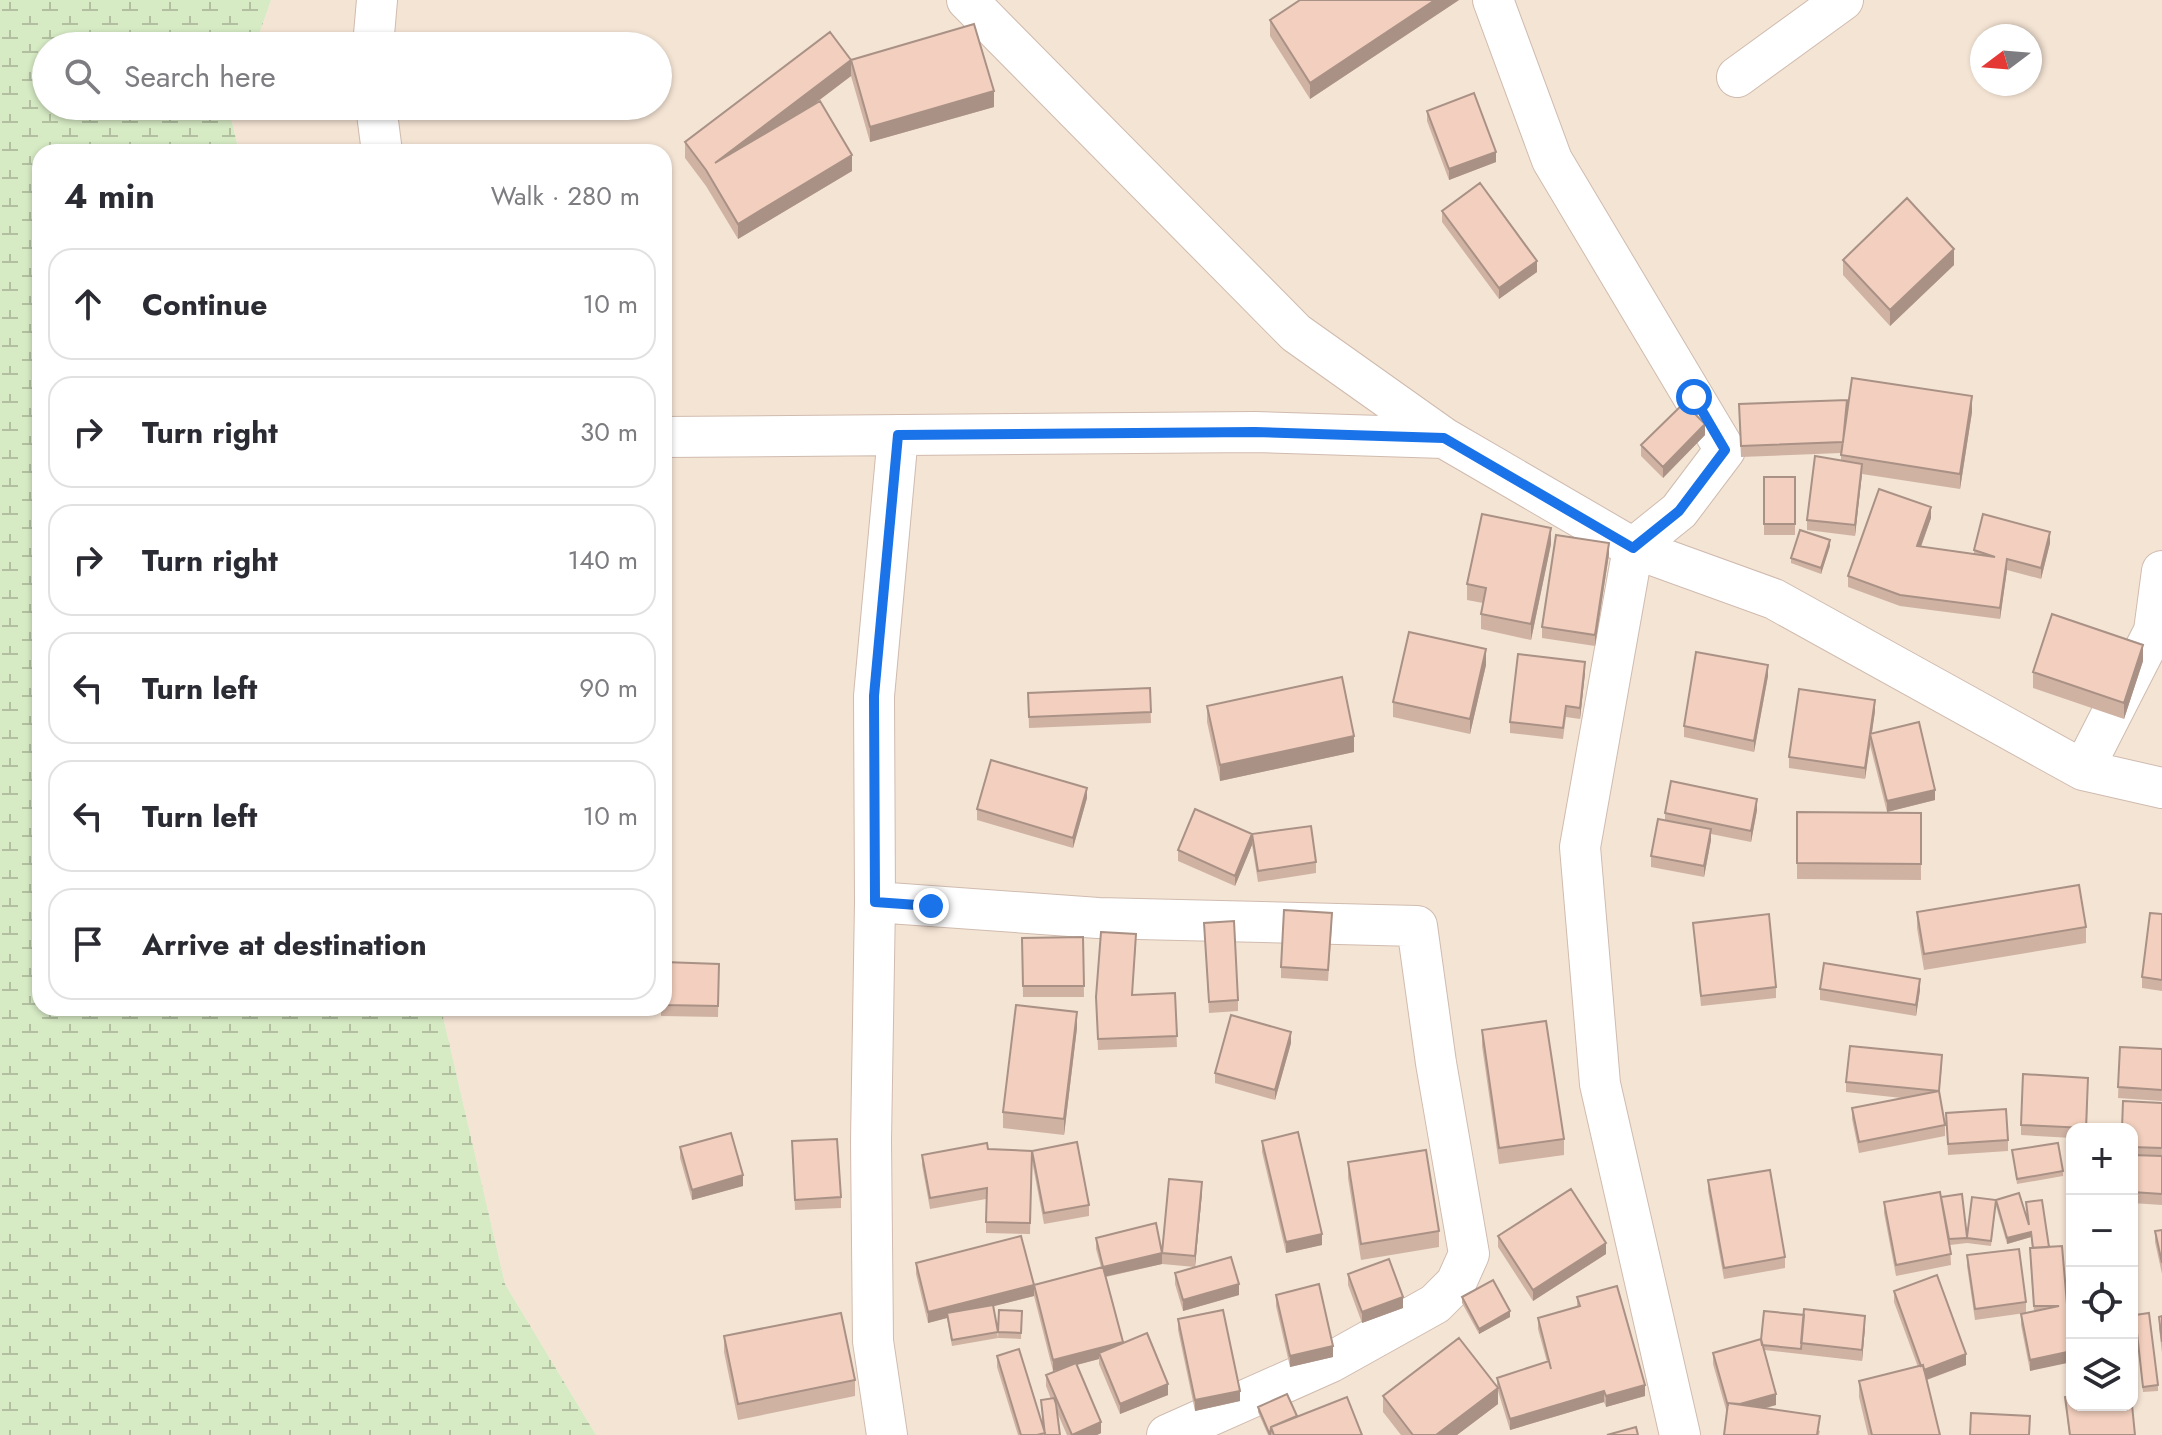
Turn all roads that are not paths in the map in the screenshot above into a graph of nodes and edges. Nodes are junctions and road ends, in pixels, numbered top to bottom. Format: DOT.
graph roads {
  1 [pos="377,0"];
  2 [pos="967,0"];
  3 [pos="1493,0"];
  4 [pos="1843,0"];
  5 [pos="374,32"];
  6 [pos="1737,77"];
  7 [pos="378,120"];
  8 [pos="381,144"];
  9 [pos="898,435"];
  10 [pos="672,437"];
  11 [pos="1444,438"];
  12 [pos="1633,548"];
  13 [pos="2162,571"];
  14 [pos="2083,770"];
  15 [pos="2162,788"];
  16 [pos="875,902"];
  17 [pos="887,1435"];
  18 [pos="1167,1435"];
  19 [pos="1680,1435"];
  1 -- 5 [label="street"];
  2 -- 11 [label="street"];
  3 -- 12 [label="street"];
  4 -- 6 [label="street"];
  7 -- 8 [label="street"];
  9 -- 10 [label="street"];
  9 -- 11 [label="street"];
  9 -- 16 [label="street"];
  11 -- 12 [label="street"];
  12 -- 14 [label="street"];
  12 -- 19 [label="street"];
  13 -- 14 [label="street"];
  14 -- 15 [label="street"];
  16 -- 17 [label="street"];
  16 -- 18 [label="street"];
}
